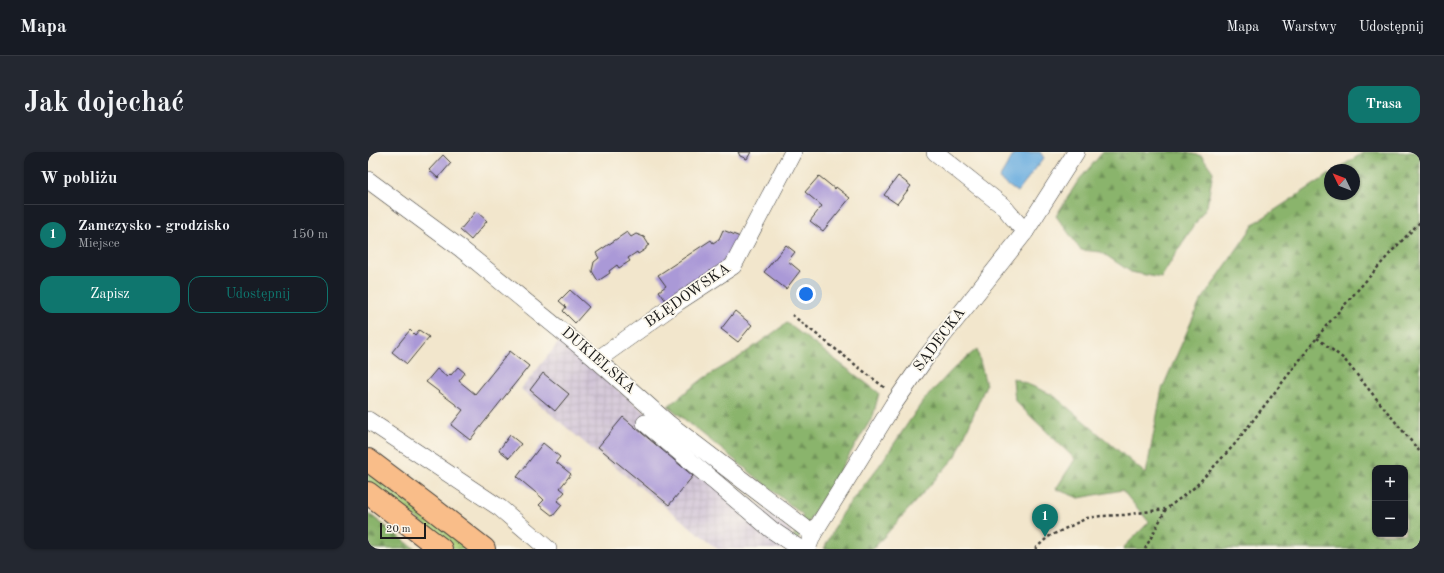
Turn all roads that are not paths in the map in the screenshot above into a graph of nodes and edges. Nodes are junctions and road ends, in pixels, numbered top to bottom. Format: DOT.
graph roads {
  1 [pos="793,152"];
  2 [pos="935,152"];
  3 [pos="1076,152"];
  4 [pos="368,180"];
  5 [pos="1025,232"];
  6 [pos="598,360"];
  7 [pos="368,420"];
  8 [pos="645,423"];
  9 [pos="368,460"];
  10 [pos="368,493"];
  11 [pos="810,541"];
  12 [pos="442,549"];
  13 [pos="484,549"];
  14 [pos="548,549"];
  15 [pos="800,549"];
  1 -- 6 [label="street, BŁĘDOWSKA"];
  2 -- 5 [label="street"];
  3 -- 5 [label="street, SĄDECKA"];
  4 -- 6 [label="street, DUKIELSKA"];
  5 -- 11 [label="street, SĄDECKA"];
  6 -- 11 [label="street, DUKIELSKA"];
  7 -- 14 [label="street"];
  8 -- 15 [label="street"];
  9 -- 13 [label="main road"];
  10 -- 12 [label="main road"];
}
